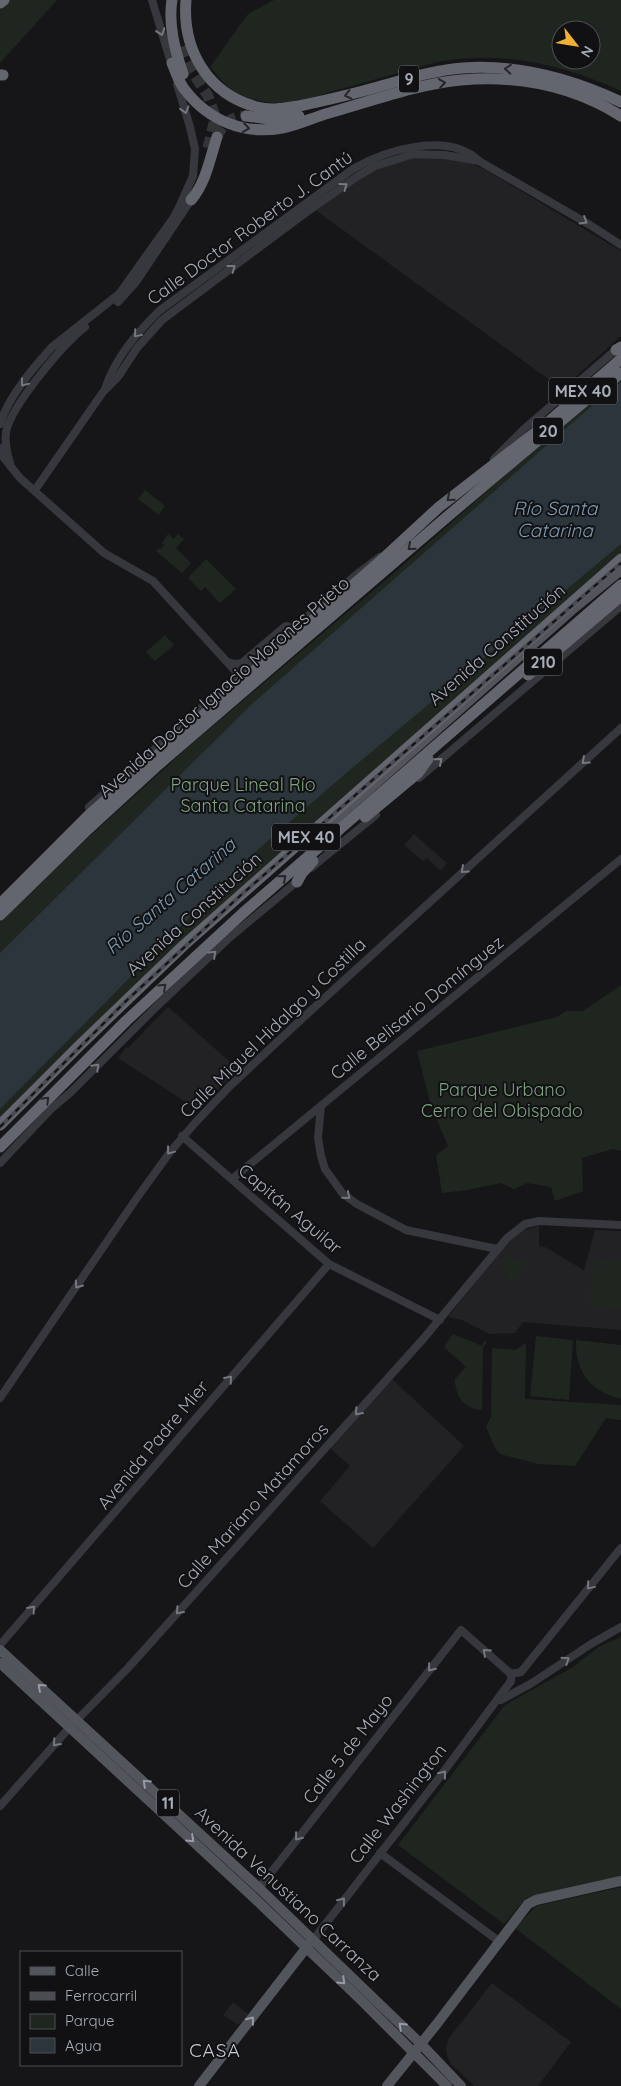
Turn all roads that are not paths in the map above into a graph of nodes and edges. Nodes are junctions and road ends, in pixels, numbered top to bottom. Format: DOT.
graph roads {
  1 [pos="4,0"];
  2 [pos="152,0"];
  3 [pos="172,0"];
  4 [pos="178,0"];
  5 [pos="186,0"];
  6 [pos="0,3"];
  7 [pos="181,47"];
  8 [pos="172,64"];
  9 [pos="190,96"];
  10 [pos="621,102"];
  11 [pos="352,106"];
  12 [pos="621,114"];
  13 [pos="246,116"];
  14 [pos="217,137"];
  15 [pos="205,158"];
  16 [pos="191,200"];
  17 [pos="621,245"];
  18 [pos="620,350"];
  19 [pos="44,356"];
  20 [pos="52,362"];
  21 [pos="619,373"];
  22 [pos="0,424"];
  23 [pos="545,425"];
  24 [pos="0,448"];
  25 [pos="11,467"];
  26 [pos="477,476"];
  27 [pos="35,490"];
  28 [pos="477,492"];
  29 [pos="386,555"];
  30 [pos="621,559"];
  31 [pos="621,570"];
  32 [pos="621,575"];
  33 [pos="621,585"];
  34 [pos="621,596"];
  35 [pos="621,606"];
  36 [pos="294,628"];
  37 [pos="228,662"];
  38 [pos="239,675"];
  39 [pos="225,687"];
  40 [pos="497,691"];
  41 [pos="462,722"];
  42 [pos="201,728"];
  43 [pos="621,728"];
  44 [pos="433,748"];
  45 [pos="621,859"];
  46 [pos="26,877"];
  47 [pos="297,882"];
  48 [pos="0,904"];
  49 [pos="0,915"];
  50 [pos="321,1106"];
  51 [pos="23,1124"];
  52 [pos="0,1125"];
  53 [pos="0,1132"];
  54 [pos="182,1136"];
  55 [pos="0,1148"];
  56 [pos="0,1156"];
  57 [pos="0,1163"];
  58 [pos="232,1179"];
  59 [pos="621,1225"];
  60 [pos="497,1249"];
  61 [pos="329,1264"];
  62 [pos="440,1320"];
  63 [pos="0,1398"];
  64 [pos="621,1548"];
  65 [pos="621,1627"];
  66 [pos="0,1645"];
  67 [pos="0,1650"];
  68 [pos="0,1663"];
  69 [pos="521,1672"];
  70 [pos="510,1674"];
  71 [pos="526,1687"];
  72 [pos="495,1704"];
  73 [pos="74,1723"];
  74 [pos="0,1806"];
  75 [pos="380,1853"];
  76 [pos="621,1881"];
  77 [pos="259,1888"];
  78 [pos="500,1942"];
  79 [pos="310,1944"];
  80 [pos="436,2025"];
  81 [pos="418,2048"];
  82 [pos="433,2057"];
  83 [pos="199,2086"];
  84 [pos="387,2086"];
  85 [pos="447,2086"];
  86 [pos="461,2086"];
  1 -- 6 [label="highway"];
  2 -- 8 [label="street, one-way"];
  3 -- 9 [label="highway, 9"];
  4 -- 7 [label="highway"];
  10 -- 5 [label="highway, 9, one-way"];
  8 -- 9 [label="highway"];
  8 -- 19 [label="street, one-way"];
  9 -- 11 [label="highway, 9, one-way"];
  11 -- 12 [label="highway, 9, one-way"];
  11 -- 13 [label="highway"];
  14 -- 16 [label="highway"];
  15 -- 16 [label="highway"];
  16 -- 20 [label="street"];
  27 -- 17 [label="street, Calle Doctor Roberto J. Cantú, one-way"];
  18 -- 23 [label="highway, MEX 40"];
  18 -- 26 [label="street, 20"];
  19 -- 20 [label="street"];
  19 -- 22 [label="street, one-way"];
  20 -- 25 [label="street"];
  21 -- 28 [label="highway, Avenida Doctor Ignacio Morones Prieto / 20"];
  23 -- 26 [label="highway, Avenida Doctor Ignacio Morones Prieto"];
  23 -- 28 [label="highway, Avenida Doctor Ignacio Morones Prieto / MEX 40"];
  24 -- 25 [label="street"];
  25 -- 27 [label="street"];
  26 -- 29 [label="highway, Avenida Doctor Ignacio Morones Prieto, one-way"];
  27 -- 37 [label="street"];
  28 -- 42 [label="highway, Avenida Doctor Ignacio Morones Prieto / MEX 40, one-way"];
  29 -- 36 [label="street, Avenida Doctor Ignacio Morones Prieto"];
  29 -- 46 [label="highway, Avenida Doctor Ignacio Morones Prieto, bridge"];
  30 -- 52 [label="highway, Avenida Constitución / MEX 40"];
  31 -- 53 [label="main road, Avenida Constitución"];
  32 -- 40 [label="highway"];
  33 -- 40 [label="highway, Avenida Constitución / MEX 40"];
  34 -- 41 [label="highway, 210"];
  47 -- 35 [label="street, one-way"];
  36 -- 37 [label="street"];
  36 -- 38 [label="street, Avenida Doctor Ignacio Morones Prieto"];
  37 -- 38 [label="street"];
  37 -- 39 [label="street"];
  38 -- 39 [label="street, Avenida Doctor Ignacio Morones Prieto"];
  38 -- 42 [label="highway"];
  39 -- 46 [label="street, Avenida Doctor Ignacio Morones Prieto"];
  40 -- 41 [label="highway, Avenida Constitución / MEX 40"];
  41 -- 44 [label="highway, Avenida Constitución / MEX 40"];
  42 -- 49 [label="highway, Avenida Doctor Ignacio Morones Prieto / MEX 40"];
  43 -- 54 [label="street, Calle Miguel Hidalgo y Costilla, one-way"];
  44 -- 47 [label="highway"];
  51 -- 44 [label="highway, Avenida Constitución / MEX 40, one-way"];
  45 -- 50 [label="street, Calle Belisario Domínguez"];
  46 -- 48 [label="highway, Avenida Doctor Ignacio Morones Prieto"];
  57 -- 47 [label="street, one-way"];
  50 -- 58 [label="street, Calle Belisario Domínguez"];
  50 -- 60 [label="street, one-way"];
  51 -- 55 [label="highway, Avenida Constitución / MEX 40"];
  51 -- 56 [label="highway"];
  54 -- 58 [label="street, Capitán Aguilar"];
  54 -- 63 [label="street, Calle Miguel Hidalgo y Costilla, one-way"];
  58 -- 61 [label="street, Capitán Aguilar"];
  59 -- 60 [label="street, Calle Mariano Matamoros"];
  60 -- 62 [label="street, Calle Mariano Matamoros"];
  61 -- 62 [label="street, Capitán Aguilar"];
  66 -- 61 [label="street, Avenida Padre Mier, one-way"];
  62 -- 73 [label="street, Calle Mariano Matamoros, one-way"];
  64 -- 69 [label="street, one-way"];
  71 -- 65 [label="street, one-way"];
  73 -- 67 [label="main road, Avenida Venustiano Carranza / 11, one-way"];
  68 -- 73 [label="main road, Avenida Venustiano Carranza / 11"];
  69 -- 70 [label="street"];
  69 -- 71 [label="street"];
  70 -- 72 [label="street, Calle Washington"];
  70 -- 77 [label="street, Calle 5 de Mayo, one-way"];
  71 -- 72 [label="street"];
  75 -- 72 [label="street, Calle Washington, one-way"];
  73 -- 74 [label="street, Calle Mariano Matamoros, one-way"];
  77 -- 73 [label="main road, Avenida Venustiano Carranza / 11, one-way"];
  73 -- 79 [label="main road, Avenida Venustiano Carranza / 11, one-way"];
  75 -- 78 [label="street"];
  79 -- 75 [label="street, Calle Washington, one-way"];
  76 -- 78 [label="main road"];
  77 -- 79 [label="main road, Avenida Venustiano Carranza / 11"];
  78 -- 80 [label="main road"];
  79 -- 81 [label="main road, Avenida Venustiano Carranza / 11"];
  83 -- 79 [label="main road, Calle Washington, one-way"];
  80 -- 81 [label="main road"];
  80 -- 82 [label="main road"];
  81 -- 82 [label="main road, Avenida Venustiano Carranza / 11"];
  81 -- 84 [label="main road"];
  81 -- 85 [label="main road, Avenida Venustiano Carranza / 11"];
  82 -- 86 [label="main road, Avenida Venustiano Carranza / 11"];
}
